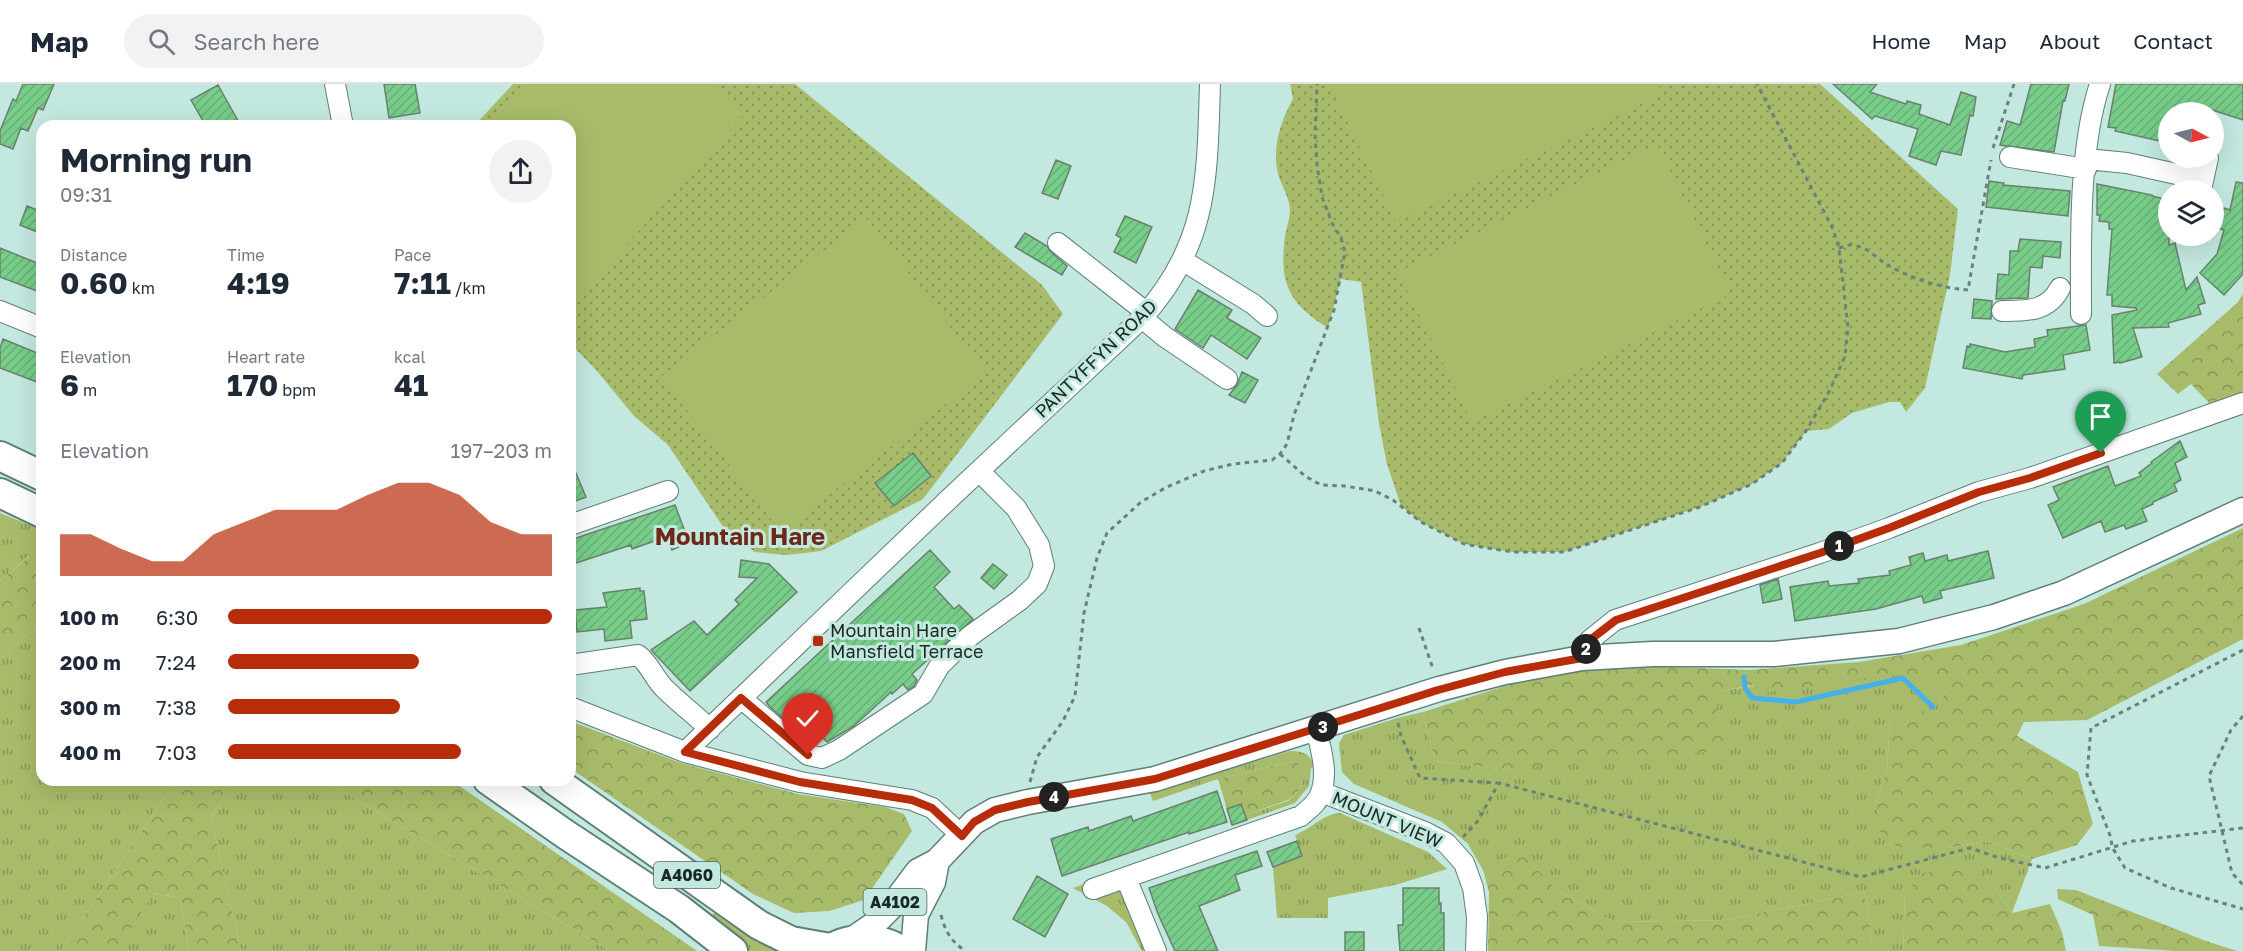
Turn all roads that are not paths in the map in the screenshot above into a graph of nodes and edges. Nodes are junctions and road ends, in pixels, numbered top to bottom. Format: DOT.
graph roads {
  1 [pos="336,84"];
  2 [pos="1210,84"];
  3 [pos="2100,84"];
  4 [pos="342,120"];
  5 [pos="2010,158"];
  6 [pos="2087,164"];
  7 [pos="2185,180"];
  8 [pos="1058,243"];
  9 [pos="1182,260"];
  10 [pos="2081,288"];
  11 [pos="0,311"];
  12 [pos="2002,311"];
  13 [pos="2081,314"];
  14 [pos="1144,316"];
  15 [pos="1268,316"];
  16 [pos="36,326"];
  17 [pos="1227,379"];
  18 [pos="2243,403"];
  19 [pos="0,456"];
  20 [pos="979,471"];
  21 [pos="36,473"];
  22 [pos="668,491"];
  23 [pos="0,494"];
  24 [pos="36,510"];
  25 [pos="2243,510"];
  26 [pos="576,523"];
  27 [pos="1582,658"];
  28 [pos="576,664"];
  29 [pos="741,698"];
  30 [pos="576,709"];
  31 [pos="710,729"];
  32 [pos="1316,730"];
  33 [pos="685,752"];
  34 [pos="497,786"];
  35 [pos="562,786"];
  36 [pos="1321,792"];
  37 [pos="962,836"];
  38 [pos="937,861"];
  39 [pos="1126,878"];
  40 [pos="1093,889"];
  41 [pos="836,947"];
  42 [pos="733,951"];
  43 [pos="902,951"];
  44 [pos="913,951"];
  45 [pos="1156,951"];
  46 [pos="1476,951"];
  1 -- 4 [label="street"];
  2 -- 9 [label="street, PANTYFFYN ROAD"];
  3 -- 6 [label="street"];
  5 -- 6 [label="street"];
  6 -- 7 [label="street"];
  6 -- 10 [label="street"];
  8 -- 14 [label="street"];
  9 -- 14 [label="street, PANTYFFYN ROAD"];
  9 -- 15 [label="street"];
  10 -- 12 [label="street"];
  10 -- 13 [label="street"];
  11 -- 16 [label="street"];
  14 -- 17 [label="street"];
  14 -- 20 [label="street, PANTYFFYN ROAD"];
  18 -- 27 [label="street"];
  19 -- 21 [label="highway"];
  20 -- 29 [label="street, PANTYFFYN ROAD"];
  20 -- 29 [label="street"];
  22 -- 26 [label="street"];
  23 -- 24 [label="highway"];
  25 -- 27 [label="main road, A4102"];
  27 -- 32 [label="main road, A4102"];
  28 -- 31 [label="street"];
  29 -- 31 [label="street, PANTYFFYN ROAD"];
  30 -- 33 [label="street"];
  31 -- 33 [label="street, PANTYFFYN ROAD"];
  32 -- 36 [label="street, MOUNT VIEW"];
  32 -- 37 [label="main road, A4102"];
  33 -- 37 [label="street"];
  34 -- 42 [label="highway, A4060"];
  35 -- 41 [label="highway, A4060"];
  36 -- 39 [label="street, MOUNT VIEW"];
  36 -- 46 [label="street, MOUNT VIEW"];
  37 -- 38 [label="main road, A4102"];
  38 -- 41 [label="main road, A4102"];
  38 -- 44 [label="main road, A4102"];
  39 -- 40 [label="street, MOUNT VIEW"];
  39 -- 45 [label="street"];
  41 -- 43 [label="highway"];
}
